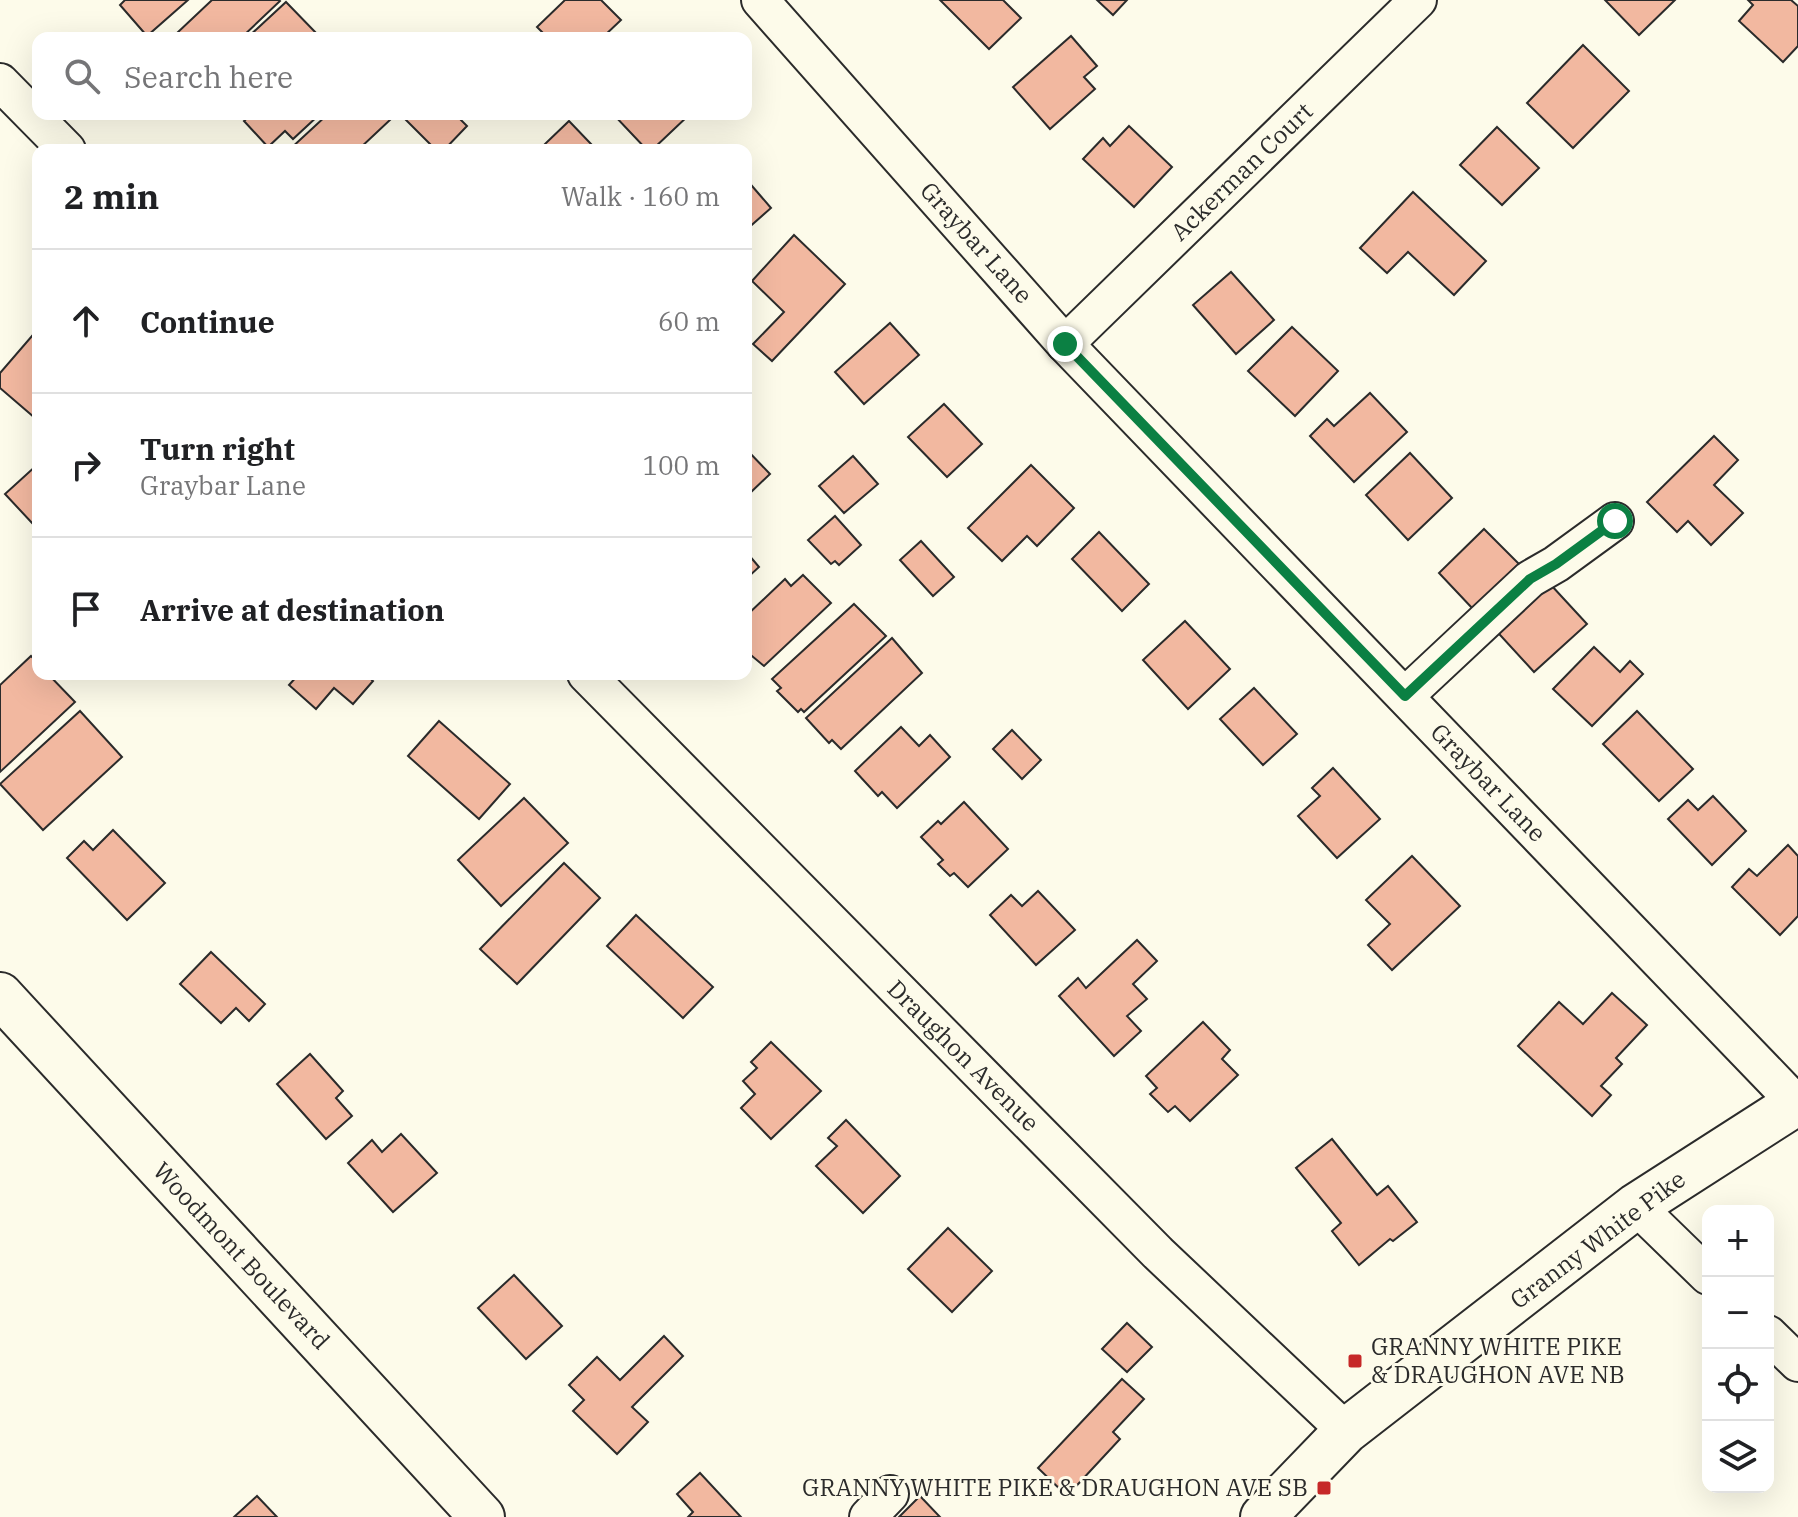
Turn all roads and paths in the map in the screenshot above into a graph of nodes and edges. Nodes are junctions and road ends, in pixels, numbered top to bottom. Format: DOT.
graph roads {
  1 [pos="760,0"];
  2 [pos="1418,0"];
  3 [pos="0,82"];
  4 [pos="32,114"];
  5 [pos="37,120"];
  6 [pos="61,144"];
  7 [pos="1065,344"];
  8 [pos="1615,521"];
  9 [pos="592,680"];
  10 [pos="1405,696"];
  11 [pos="0,995"];
  12 [pos="1797,1103"];
  13 [pos="1636,1206"];
  14 [pos="1702,1270"];
  15 [pos="1774,1340"];
  16 [pos="1798,1363"];
  17 [pos="1346,1431"];
  18 [pos="482,1517"];
  19 [pos="1263,1517"];
  1 -- 7 [label="street, Graybar Lane"];
  2 -- 7 [label="street, Ackerman Court"];
  3 -- 4 [label="street"];
  5 -- 6 [label="street"];
  7 -- 10 [label="street, Graybar Lane"];
  8 -- 10 [label="street"];
  9 -- 17 [label="street, Draughon Avenue"];
  10 -- 12 [label="street, Graybar Lane"];
  11 -- 18 [label="main road, Woodmont Boulevard"];
  12 -- 13 [label="main road, Granny White Pike"];
  13 -- 14 [label="street"];
  13 -- 17 [label="main road, Granny White Pike"];
  15 -- 16 [label="street"];
  17 -- 19 [label="main road, Granny White Pike"];
}
